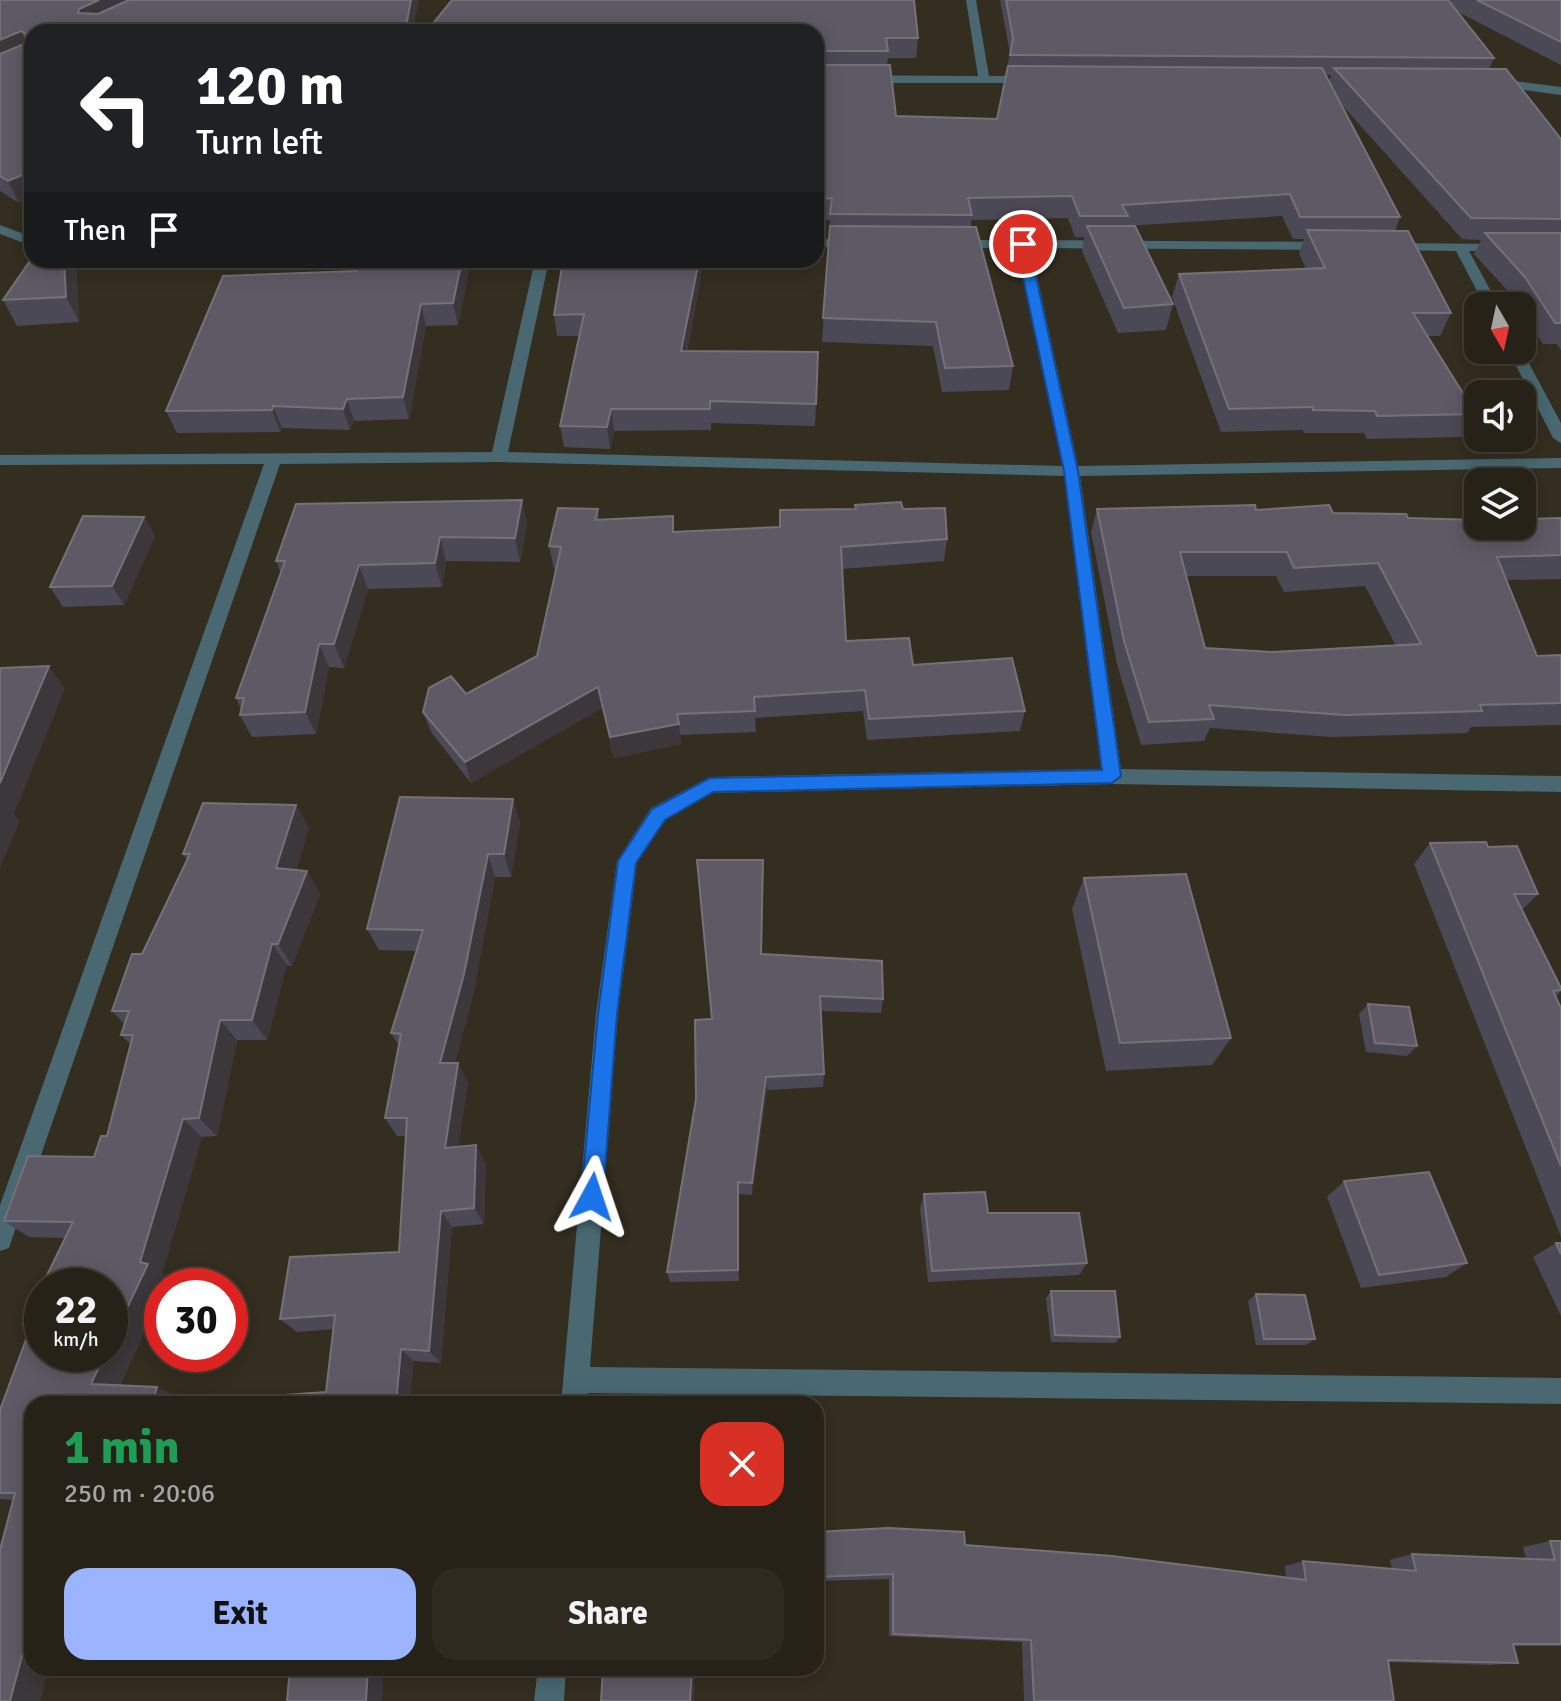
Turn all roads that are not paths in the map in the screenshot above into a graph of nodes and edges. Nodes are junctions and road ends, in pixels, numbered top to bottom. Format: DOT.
graph roads {
  1 [pos="971,0"];
  2 [pos="824,79"];
  3 [pos="984,80"];
  4 [pos="1048,80"];
  5 [pos="1478,82"];
  6 [pos="1559,92"];
  7 [pos="0,229"];
  8 [pos="24,239"];
  9 [pos="824,243"];
  10 [pos="864,243"];
  11 [pos="943,244"];
  12 [pos="1023,244"];
  13 [pos="1336,247"];
  14 [pos="1382,247"];
  15 [pos="1521,247"];
  16 [pos="1461,248"];
  17 [pos="540,268"];
  18 [pos="1485,292"];
  19 [pos="1522,364"];
  20 [pos="1561,438"];
  21 [pos="499,457"];
  22 [pos="274,458"];
  23 [pos="0,460"];
  24 [pos="1561,463"];
  25 [pos="1071,471"];
  26 [pos="1112,776"];
  27 [pos="1561,784"];
  28 [pos="0,1239"];
  29 [pos="1561,1391"];
  30 [pos="575,1392"];
  31 [pos="551,1676"];
  32 [pos="549,1701"];
  1 -- 3 [label="street"];
  2 -- 3 [label="street"];
  3 -- 4 [label="street"];
  5 -- 6 [label="street"];
  7 -- 8 [label="street"];
  9 -- 10 [label="street"];
  11 -- 12 [label="street"];
  12 -- 13 [label="street"];
  12 -- 25 [label="street"];
  14 -- 16 [label="street"];
  15 -- 16 [label="street"];
  16 -- 18 [label="street"];
  17 -- 21 [label="street"];
  19 -- 20 [label="street"];
  21 -- 22 [label="street"];
  21 -- 25 [label="street"];
  22 -- 23 [label="street"];
  22 -- 28 [label="street"];
  24 -- 25 [label="street"];
  25 -- 26 [label="street"];
  26 -- 27 [label="street"];
  26 -- 30 [label="street"];
  29 -- 30 [label="street"];
  31 -- 32 [label="street"];
}
